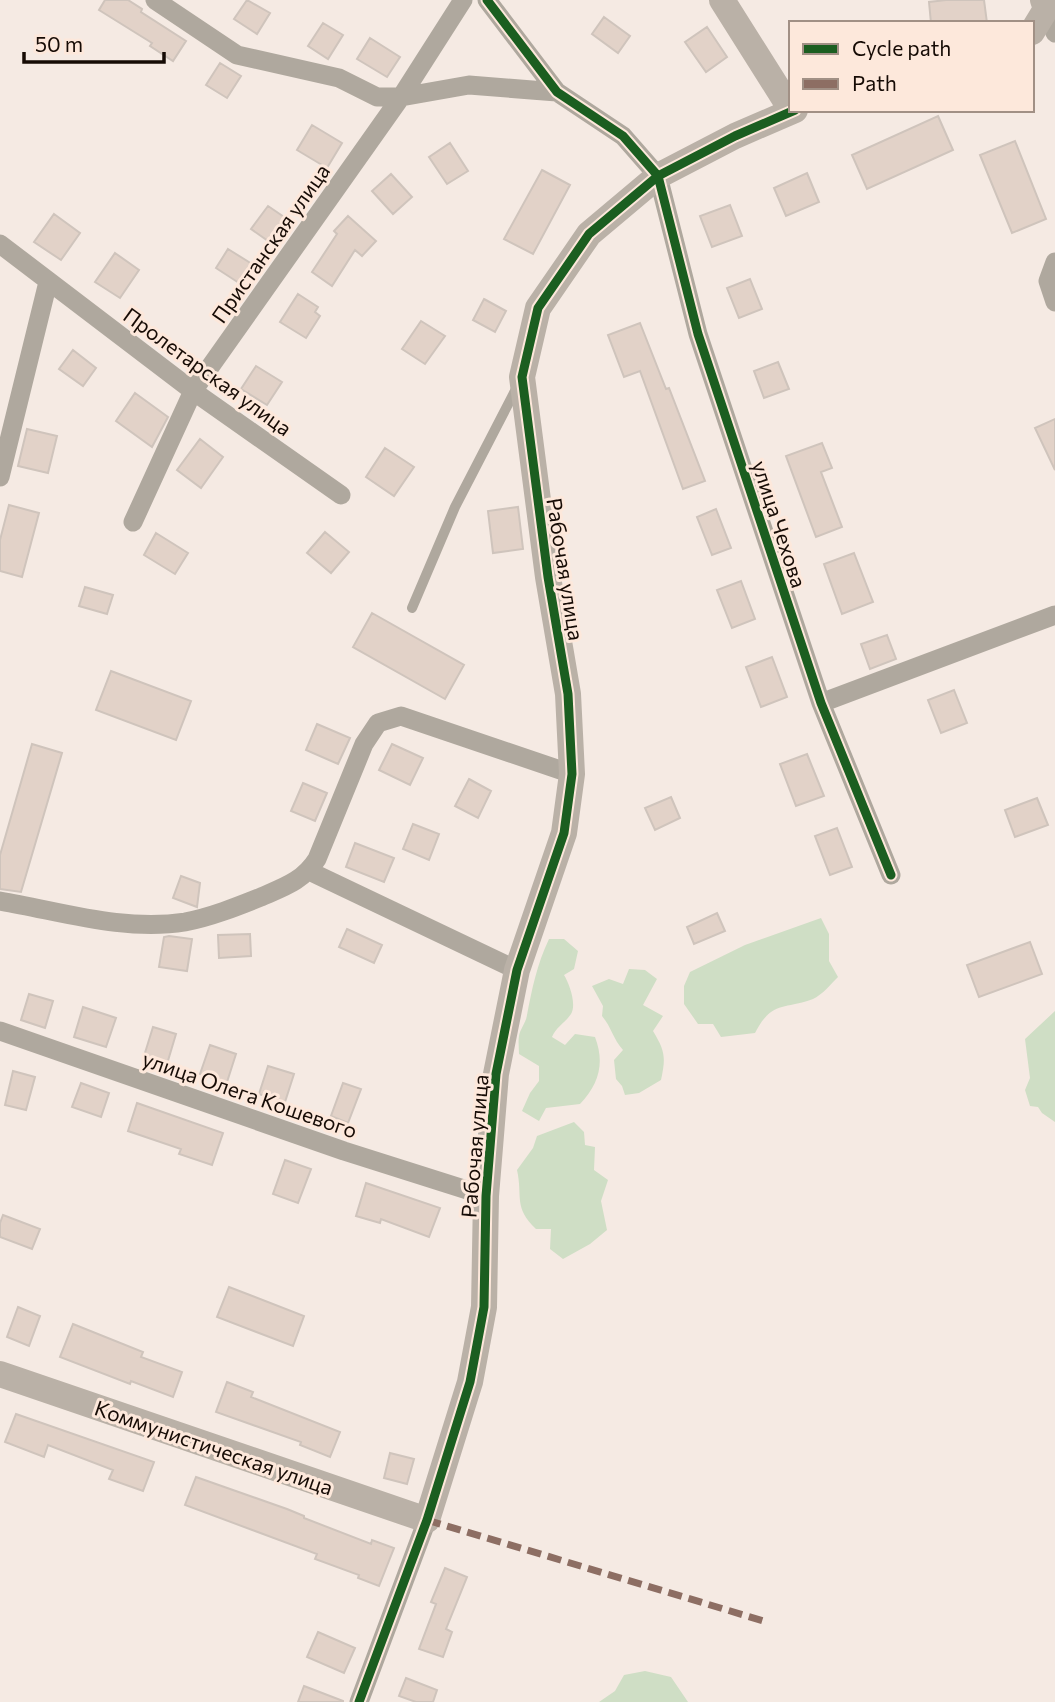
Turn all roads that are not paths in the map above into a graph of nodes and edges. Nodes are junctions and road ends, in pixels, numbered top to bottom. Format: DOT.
graph roads {
  1 [pos="155,0"];
  2 [pos="463,0"];
  3 [pos="487,0"];
  4 [pos="722,0"];
  5 [pos="1048,14"];
  6 [pos="1034,30"];
  7 [pos="557,92"];
  8 [pos="401,97"];
  9 [pos="789,103"];
  10 [pos="792,112"];
  11 [pos="658,176"];
  12 [pos="0,244"];
  13 [pos="1055,261"];
  14 [pos="48,282"];
  15 [pos="1055,302"];
  16 [pos="522,377"];
  17 [pos="193,391"];
  18 [pos="0,477"];
  19 [pos="341,495"];
  20 [pos="133,522"];
  21 [pos="412,608"];
  22 [pos="1055,615"];
  23 [pos="821,703"];
  24 [pos="572,774"];
  25 [pos="309,871"];
  26 [pos="891,875"];
  27 [pos="0,901"];
  28 [pos="517,970"];
  29 [pos="0,1031"];
  30 [pos="485,1196"];
  31 [pos="0,1374"];
  32 [pos="427,1520"];
  33 [pos="359,1702"];
  1 -- 8 [label="street"];
  2 -- 8 [label="street, Пристанская улица"];
  3 -- 7 [label="street"];
  4 -- 9 [label="street"];
  5 -- 6 [label="street"];
  7 -- 8 [label="street"];
  7 -- 11 [label="street"];
  8 -- 17 [label="street, Пристанская улица"];
  10 -- 11 [label="street"];
  11 -- 16 [label="street"];
  11 -- 23 [label="street, улица Чехова"];
  12 -- 14 [label="street, Пролетарская улица"];
  13 -- 15 [label="street"];
  14 -- 17 [label="street, Пролетарская улица"];
  14 -- 18 [label="street"];
  16 -- 21 [label="lane"];
  16 -- 24 [label="street, Рабочая улица"];
  17 -- 19 [label="street, Пролетарская улица"];
  17 -- 20 [label="street, Пристанская улица"];
  22 -- 23 [label="street"];
  23 -- 26 [label="street, улица Чехова"];
  24 -- 25 [label="street"];
  24 -- 28 [label="street, Рабочая улица"];
  25 -- 27 [label="street"];
  25 -- 28 [label="street"];
  28 -- 30 [label="street, Рабочая улица"];
  29 -- 30 [label="street, улица Олега Кошевого"];
  30 -- 32 [label="street, Рабочая улица"];
  31 -- 32 [label="street, Коммунистическая улица"];
  32 -- 33 [label="street, Рабочая улица"];
}
